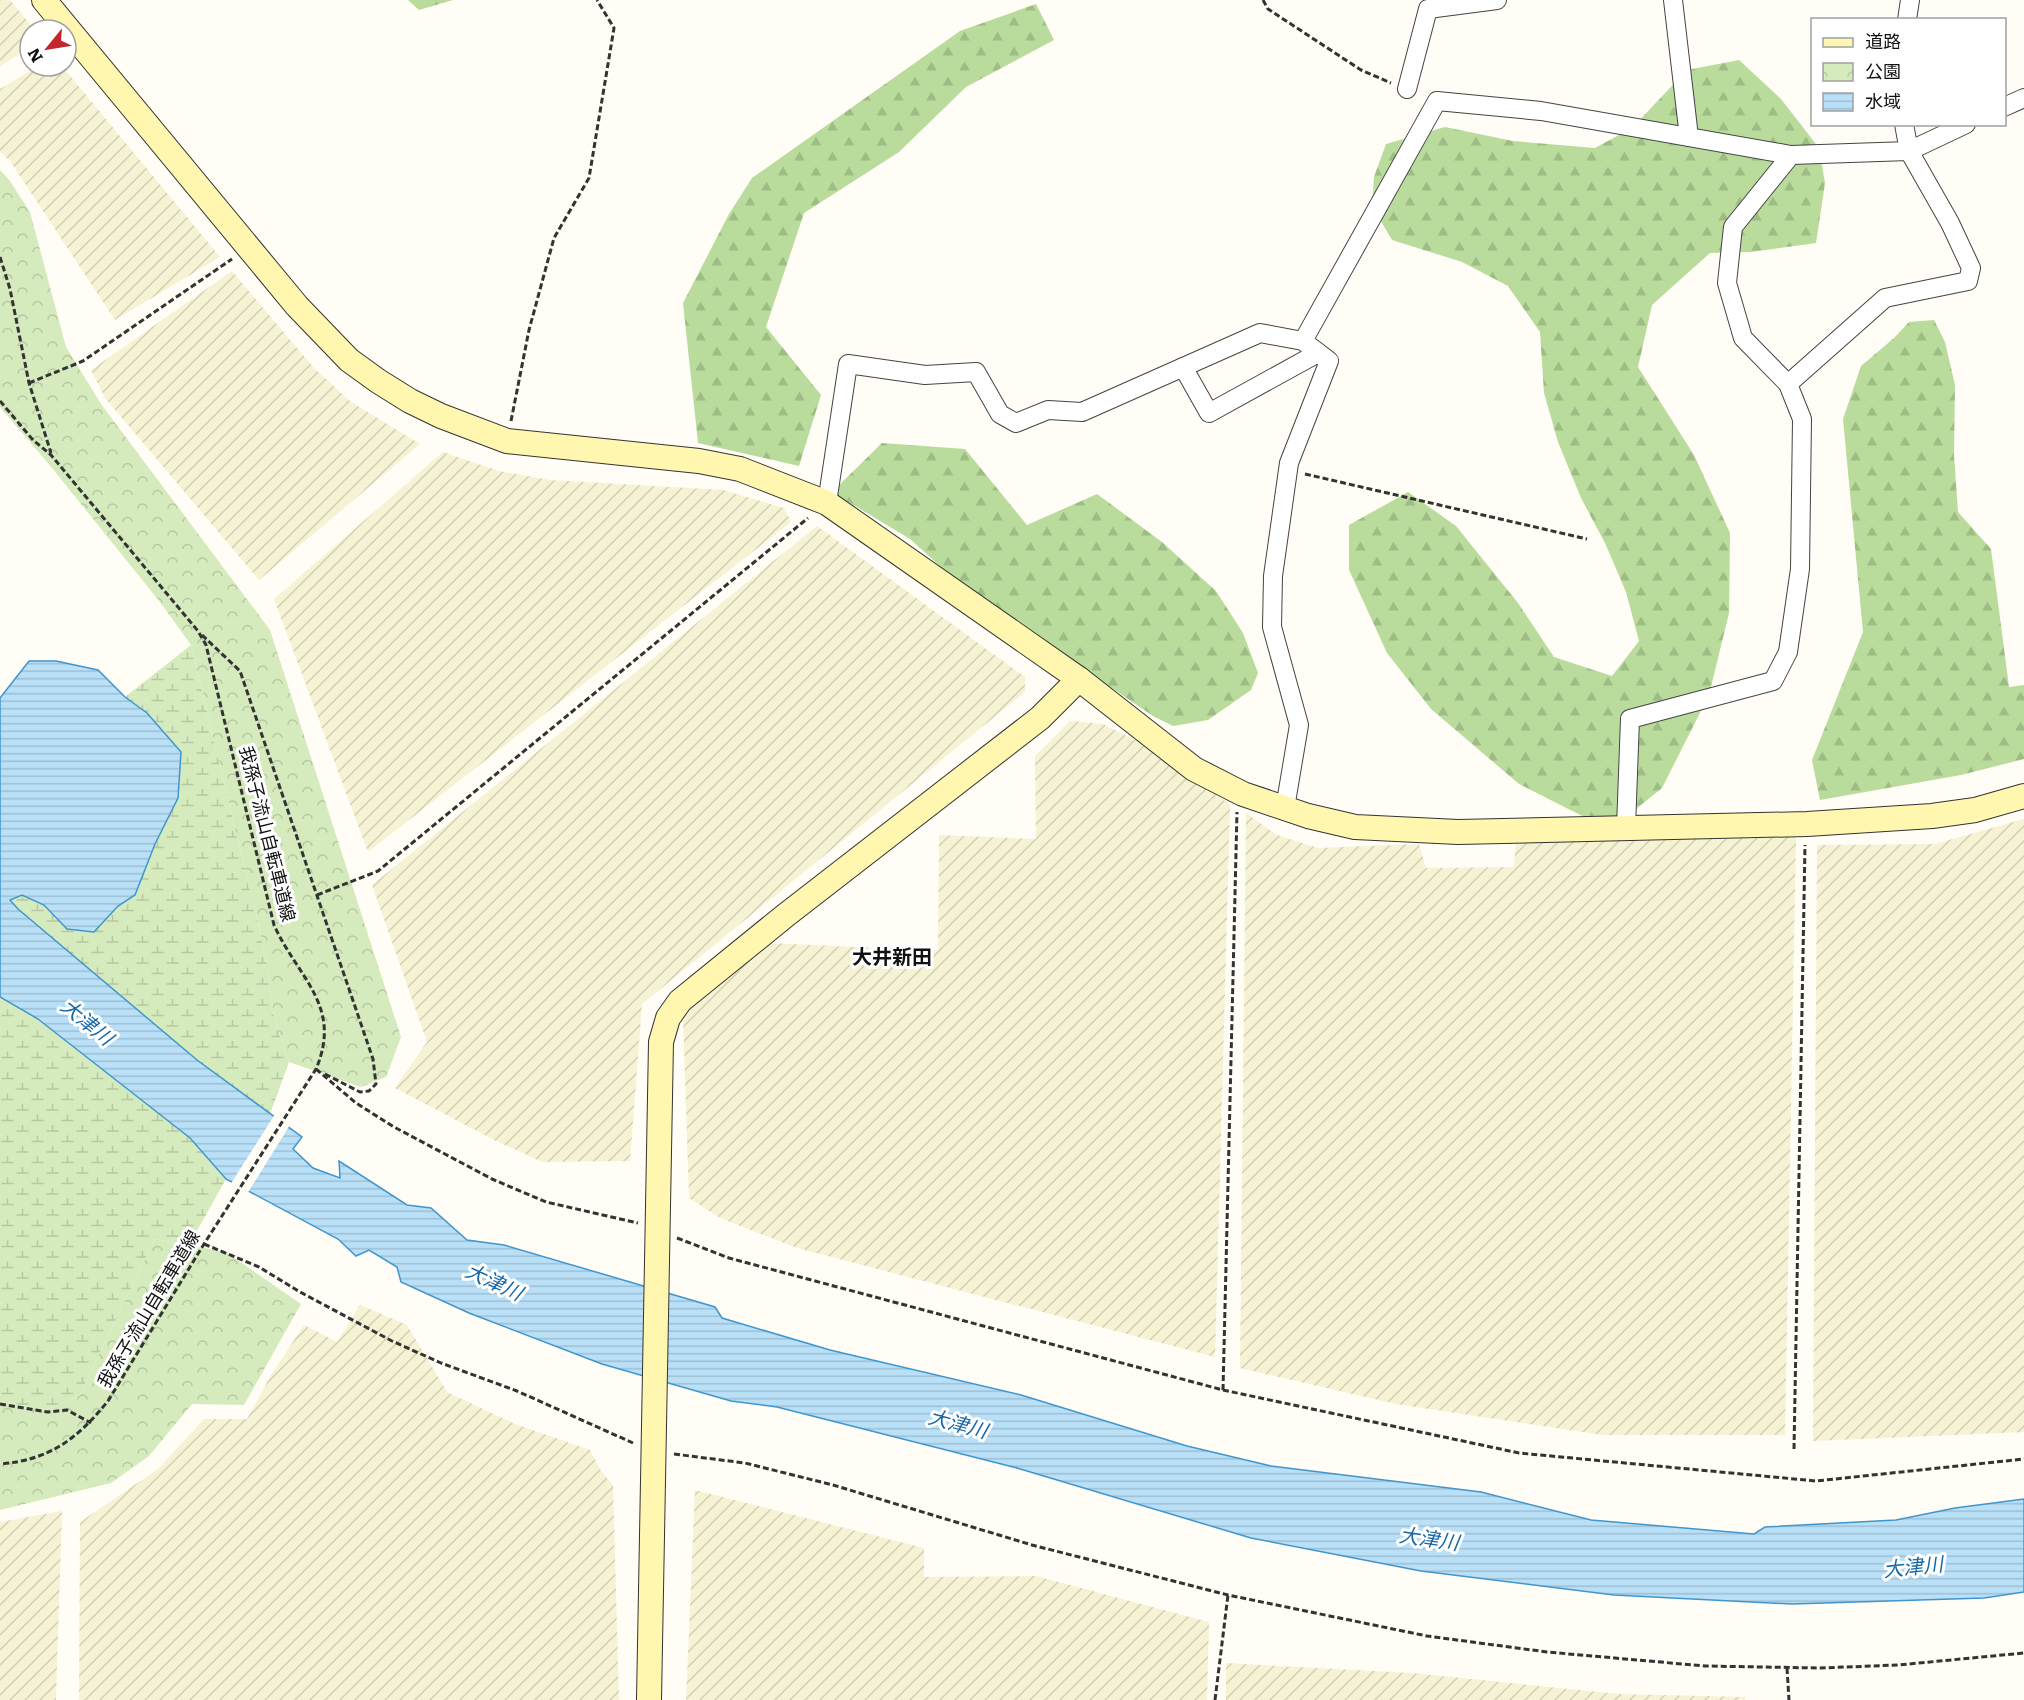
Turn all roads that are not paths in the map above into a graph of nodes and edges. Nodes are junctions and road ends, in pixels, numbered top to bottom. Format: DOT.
graph roads {
  1 [pos="44,0"];
  2 [pos="1497,0"];
  3 [pos="1673,0"];
  4 [pos="1910,0"];
  5 [pos="1907,18"];
  6 [pos="1407,89"];
  7 [pos="2024,98"];
  8 [pos="2006,106"];
  9 [pos="1904,126"];
  10 [pos="1962,126"];
  11 [pos="1689,137"];
  12 [pos="1909,151"];
  13 [pos="1791,155"];
  14 [pos="1303,341"];
  15 [pos="1318,353"];
  16 [pos="1183,367"];
  17 [pos="1788,384"];
  18 [pos="827,503"];
  19 [pos="1079,679"];
  20 [pos="2024,796"];
  21 [pos="1284,808"];
  22 [pos="1626,828"];
  23 [pos="649,1700"];
  1 -- 18 [label="street"];
  2 -- 6 [label="street"];
  3 -- 11 [label="street"];
  4 -- 5 [label="street"];
  7 -- 8 [label="street"];
  9 -- 12 [label="street"];
  10 -- 12 [label="street"];
  11 -- 13 [label="street"];
  11 -- 14 [label="street"];
  12 -- 13 [label="street"];
  12 -- 17 [label="street"];
  13 -- 17 [label="street"];
  14 -- 15 [label="street"];
  14 -- 16 [label="street"];
  15 -- 16 [label="street"];
  15 -- 21 [label="street"];
  16 -- 18 [label="street"];
  17 -- 22 [label="street"];
  18 -- 19 [label="street"];
  19 -- 21 [label="street"];
  19 -- 23 [label="street"];
  20 -- 22 [label="street"];
  21 -- 22 [label="street"];
}
